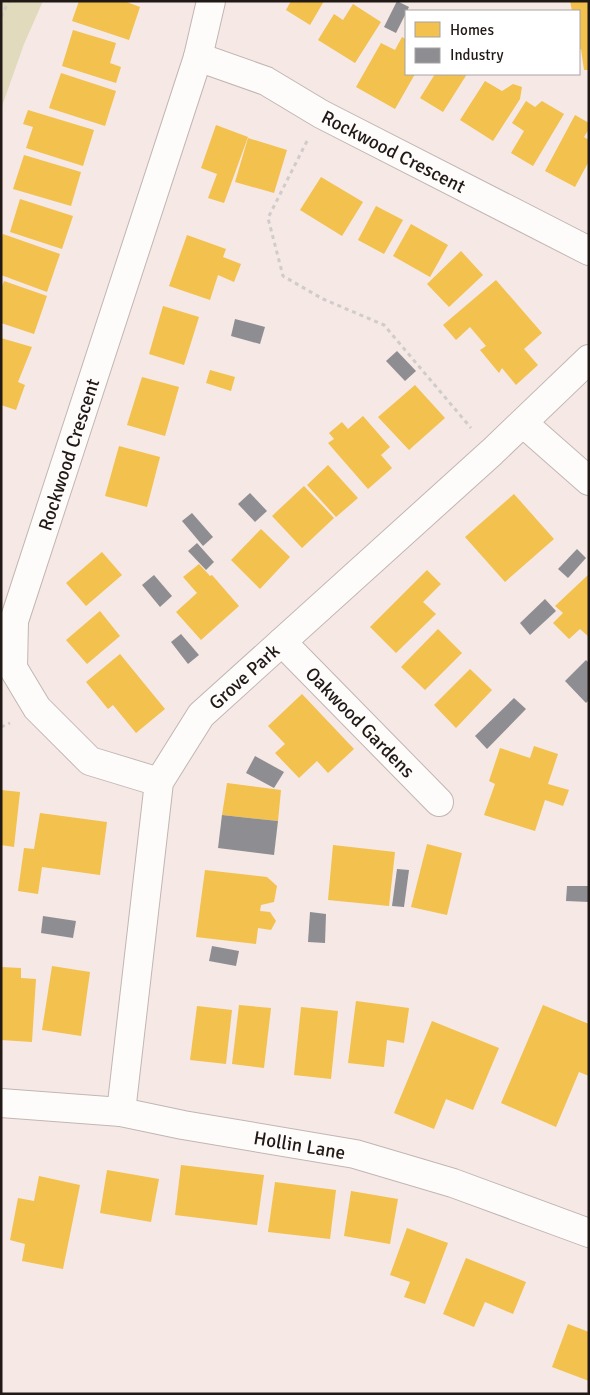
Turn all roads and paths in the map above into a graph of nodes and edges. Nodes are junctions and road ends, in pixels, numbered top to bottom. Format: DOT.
graph roads {
  1 [pos="9,1"];
  2 [pos="211,1"];
  3 [pos="1,17"];
  4 [pos="198,57"];
  5 [pos="321,114"];
  6 [pos="589,251"];
  7 [pos="589,359"];
  8 [pos="523,423"];
  9 [pos="492,452"];
  10 [pos="589,481"];
  11 [pos="282,642"];
  12 [pos="159,782"];
  13 [pos="439,802"];
  14 [pos="1,1103"];
  15 [pos="120,1112"];
  16 [pos="589,1233"];
  1 -- 3 [label="path"];
  2 -- 4 [label="street, Rockwood Crescent"];
  4 -- 5 [label="street, Rockwood Crescent"];
  4 -- 12 [label="street, Rockwood Crescent"];
  5 -- 6 [label="street, Rockwood Crescent"];
  5 -- 9 [label="path"];
  7 -- 8 [label="street, Grove Park"];
  8 -- 9 [label="street, Grove Park"];
  8 -- 10 [label="street"];
  9 -- 11 [label="street, Grove Park"];
  11 -- 12 [label="street, Grove Park"];
  11 -- 13 [label="street, Oakwood Gardens"];
  12 -- 15 [label="street, Grove Park"];
  14 -- 15 [label="street, Hollin Lane"];
  15 -- 16 [label="street, Hollin Lane"];
}
